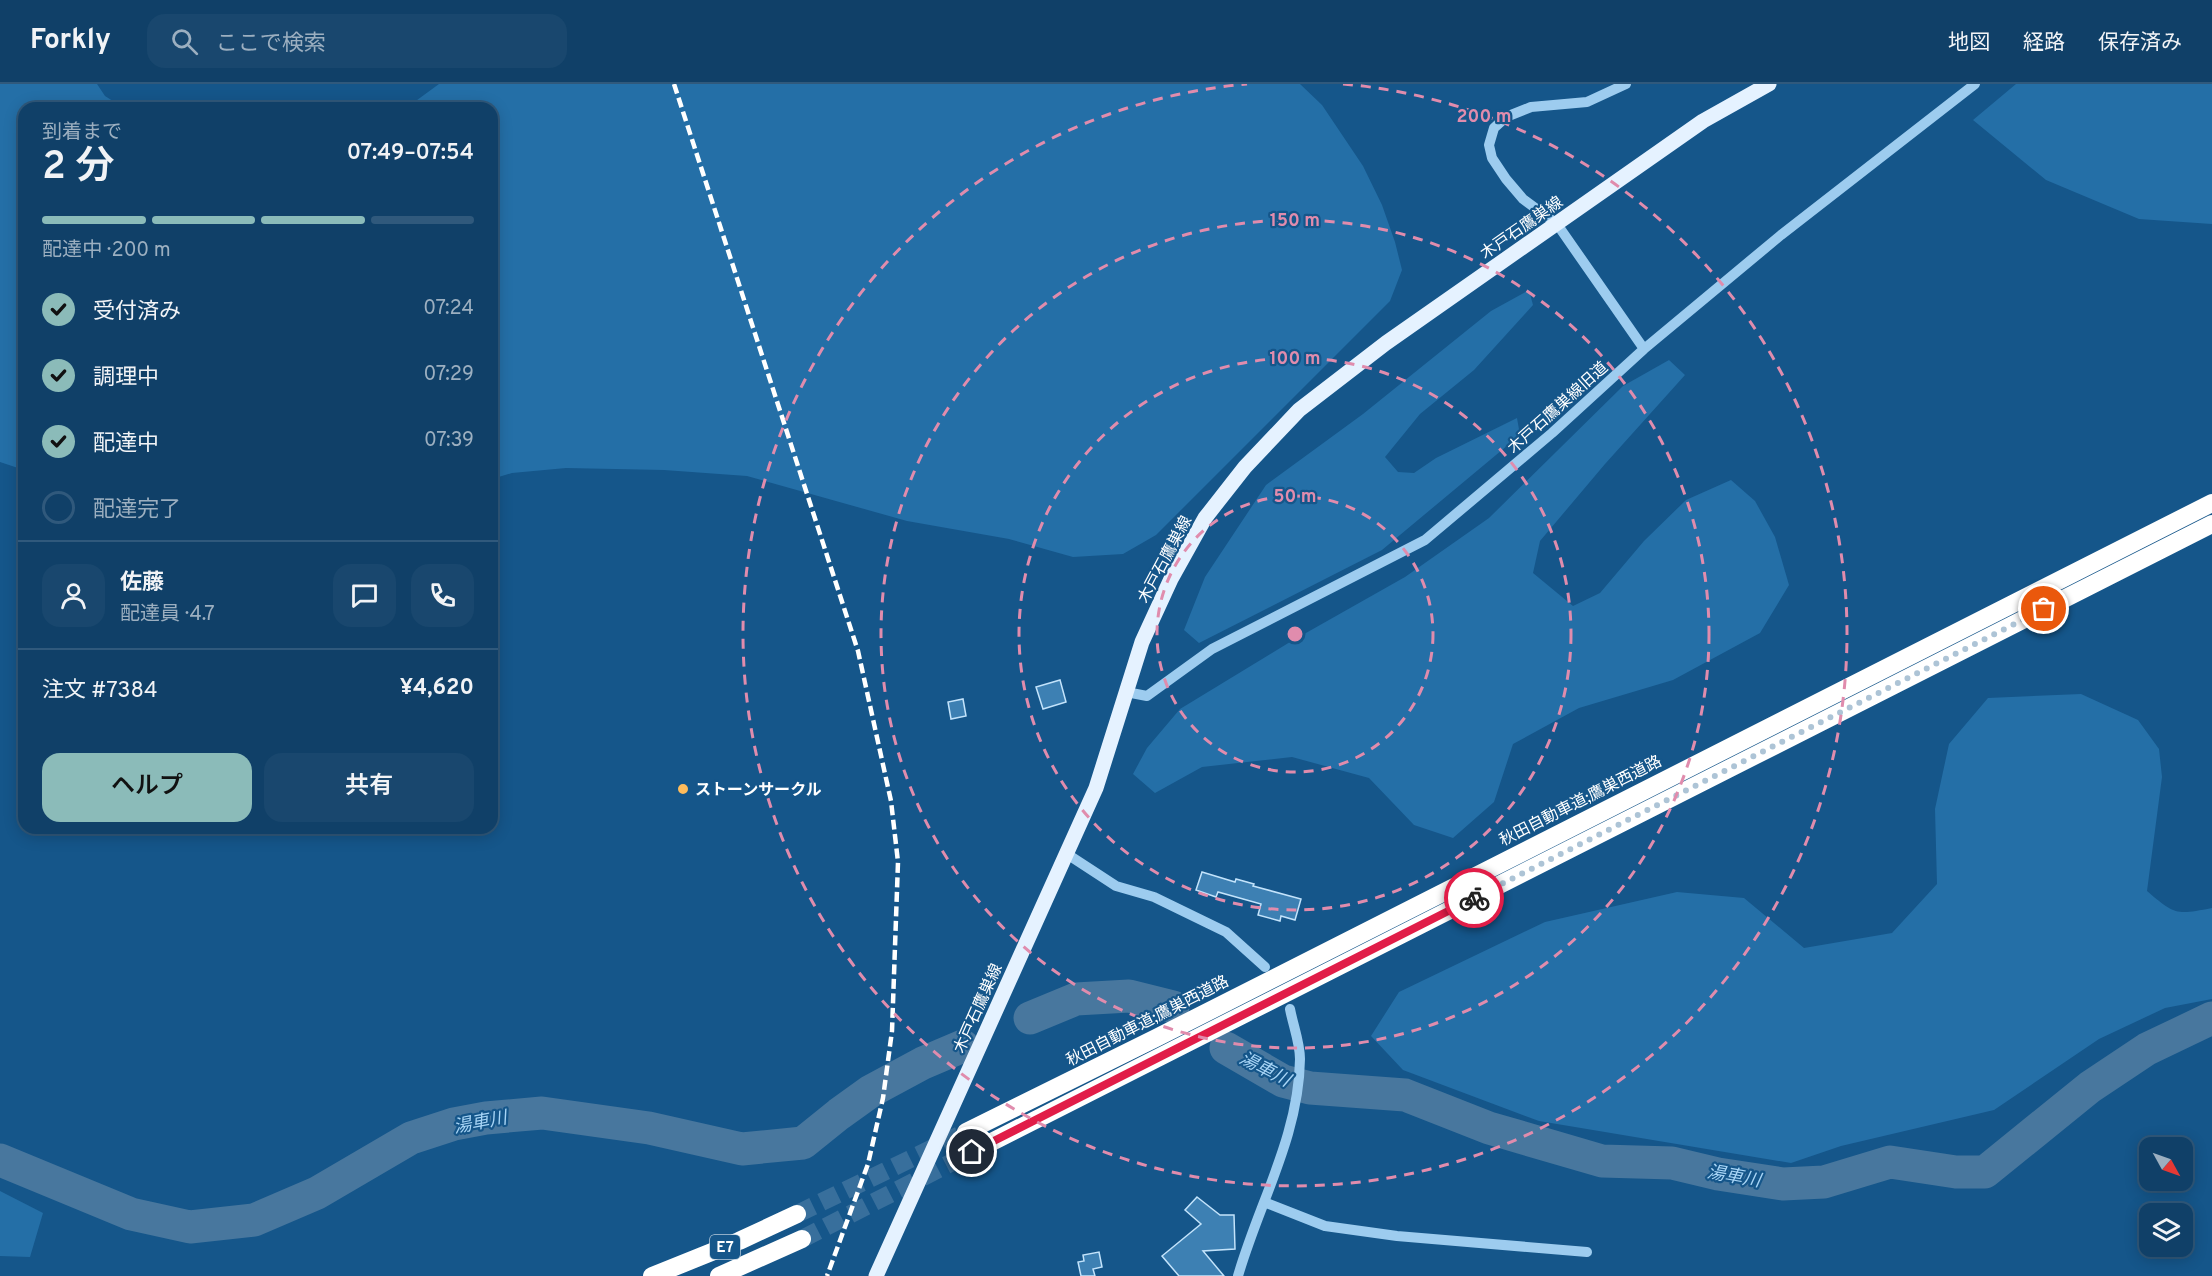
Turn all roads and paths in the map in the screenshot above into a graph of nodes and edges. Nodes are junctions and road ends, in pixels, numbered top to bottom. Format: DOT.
graph roads {
  1 [pos="1626,84"];
  2 [pos="1769,84"];
  3 [pos="1975,84"];
  4 [pos="1557,224"];
  5 [pos="1644,349"];
  6 [pos="2212,502"];
  7 [pos="2212,524"];
  8 [pos="1126,692"];
  9 [pos="1066,854"];
  10 [pos="1265,967"];
  11 [pos="1290,1009"];
  12 [pos="966,1132"];
  13 [pos="972,1152"];
  14 [pos="1264,1202"];
  15 [pos="797,1214"];
  16 [pos="801,1239"];
  17 [pos="1587,1252"];
  18 [pos="652,1276"];
  19 [pos="719,1276"];
  20 [pos="876,1276"];
  21 [pos="1238,1276"];
  1 -- 4 [label="street"];
  2 -- 4 [label="main road, 木戸石鷹巣線"];
  3 -- 5 [label="street, 木戸石鷹巣線旧道"];
  4 -- 5 [label="street"];
  4 -- 8 [label="main road, 木戸石鷹巣線"];
  5 -- 8 [label="street, 木戸石鷹巣線旧道"];
  6 -- 12 [label="highway, 秋田自動車道;鷹巣西道路"];
  7 -- 13 [label="highway"];
  8 -- 9 [label="main road, 木戸石鷹巣線"];
  9 -- 10 [label="street"];
  9 -- 20 [label="main road, 木戸石鷹巣線"];
  11 -- 14 [label="street"];
  14 -- 17 [label="street"];
  14 -- 21 [label="street"];
  15 -- 18 [label="highway, E7"];
  16 -- 19 [label="highway, E7"];
}
